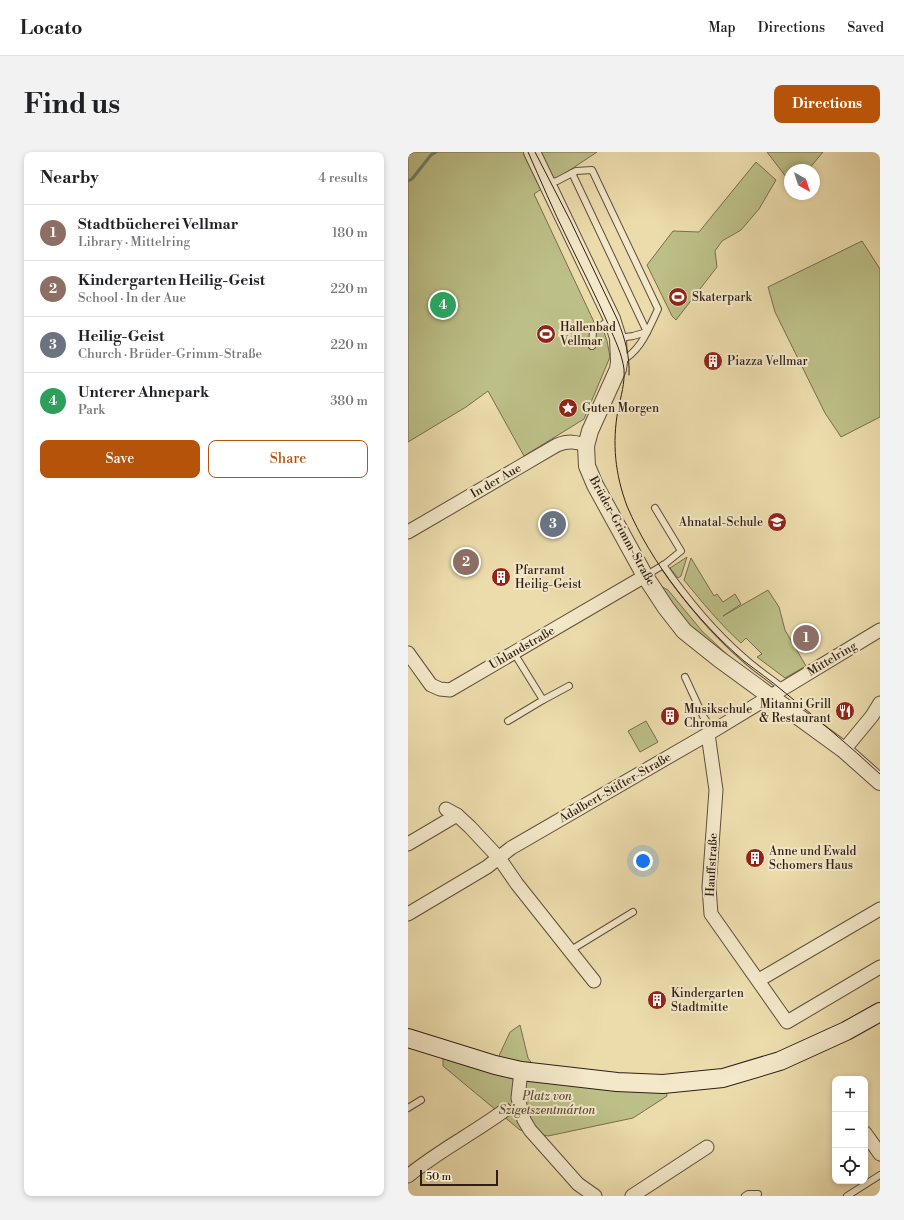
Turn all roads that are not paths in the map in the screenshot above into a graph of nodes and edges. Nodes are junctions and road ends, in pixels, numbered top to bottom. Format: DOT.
graph roads {
  1 [pos="534,156"];
  2 [pos="572,173"];
  3 [pos="548,183"];
  4 [pos="612,319"];
  5 [pos="647,332"];
  6 [pos="618,338"];
  7 [pos="592,346"];
  8 [pos="619,362"];
  9 [pos="586,446"];
  10 [pos="655,508"];
  11 [pos="408,532"];
  12 [pos="663,565"];
  13 [pos="645,576"];
  14 [pos="880,630"];
  15 [pos="408,653"];
  16 [pos="514,653"];
  17 [pos="685,677"];
  18 [pos="569,686"];
  19 [pos="778,692"];
  20 [pos="543,700"];
  21 [pos="880,703"];
  22 [pos="508,721"];
  23 [pos="711,733"];
  24 [pos="844,750"];
  25 [pos="880,782"];
  26 [pos="408,844"];
  27 [pos="499,858"];
  28 [pos="880,909"];
  29 [pos="633,912"];
  30 [pos="408,914"];
  31 [pos="571,950"];
  32 [pos="880,967"];
  33 [pos="759,980"];
  34 [pos="594,981"];
  35 [pos="880,1012"];
  36 [pos="408,1038"];
  37 [pos="521,1071"];
  38 [pos="421,1100"];
  39 [pos="408,1108"];
  40 [pos="505,1110"];
  41 [pos="868,1137"];
  42 [pos="707,1147"];
  43 [pos="880,1154"];
  44 [pos="880,1175"];
  45 [pos="408,1176"];
  46 [pos="758,1194"];
  47 [pos="595,1196"];
  48 [pos="632,1196"];
  49 [pos="745,1196"];
  50 [pos="847,1196"];
  1 -- 3 [label="street, Brüder-Grimm-Straße"];
  2 -- 3 [label="lane"];
  2 -- 5 [label="lane"];
  2 -- 5 [label="lane"];
  3 -- 4 [label="street, Brüder-Grimm-Straße"];
  4 -- 6 [label="street, Brüder-Grimm-Straße"];
  4 -- 7 [label="lane"];
  5 -- 6 [label="lane"];
  5 -- 8 [label="lane"];
  6 -- 8 [label="street, Brüder-Grimm-Straße"];
  8 -- 9 [label="street, Brüder-Grimm-Straße"];
  9 -- 11 [label="street, In der Aue"];
  9 -- 13 [label="street, Brüder-Grimm-Straße"];
  10 -- 12 [label="lane"];
  12 -- 13 [label="lane"];
  12 -- 19 [label="lane"];
  13 -- 16 [label="street, Uhlandstraße"];
  13 -- 19 [label="street, Brüder-Grimm-Straße"];
  14 -- 19 [label="street, Mittelring"];
  15 -- 16 [label="street, Uhlandstraße"];
  16 -- 20 [label="lane"];
  17 -- 23 [label="lane"];
  18 -- 20 [label="lane"];
  19 -- 23 [label="street, Adalbert-Stifter-Straße"];
  19 -- 24 [label="street, Brüder-Grimm-Straße"];
  20 -- 22 [label="lane"];
  21 -- 24 [label="street"];
  23 -- 27 [label="street, Adalbert-Stifter-Straße"];
  23 -- 33 [label="street, Hauffstraße"];
  24 -- 25 [label="street, Brüder-Grimm-Straße"];
  26 -- 27 [label="street"];
  27 -- 30 [label="street, Adalbert-Stifter-Straße"];
  27 -- 31 [label="street"];
  28 -- 33 [label="street"];
  29 -- 31 [label="lane"];
  31 -- 34 [label="street"];
  32 -- 33 [label="street, Hauffstraße"];
  35 -- 37 [label="main road"];
  36 -- 37 [label="main road"];
  37 -- 47 [label="street"];
  38 -- 39 [label="lane"];
  40 -- 45 [label="street"];
  41 -- 43 [label="street"];
  42 -- 48 [label="street"];
  44 -- 50 [label="lane"];
  46 -- 49 [label="lane"];
}
